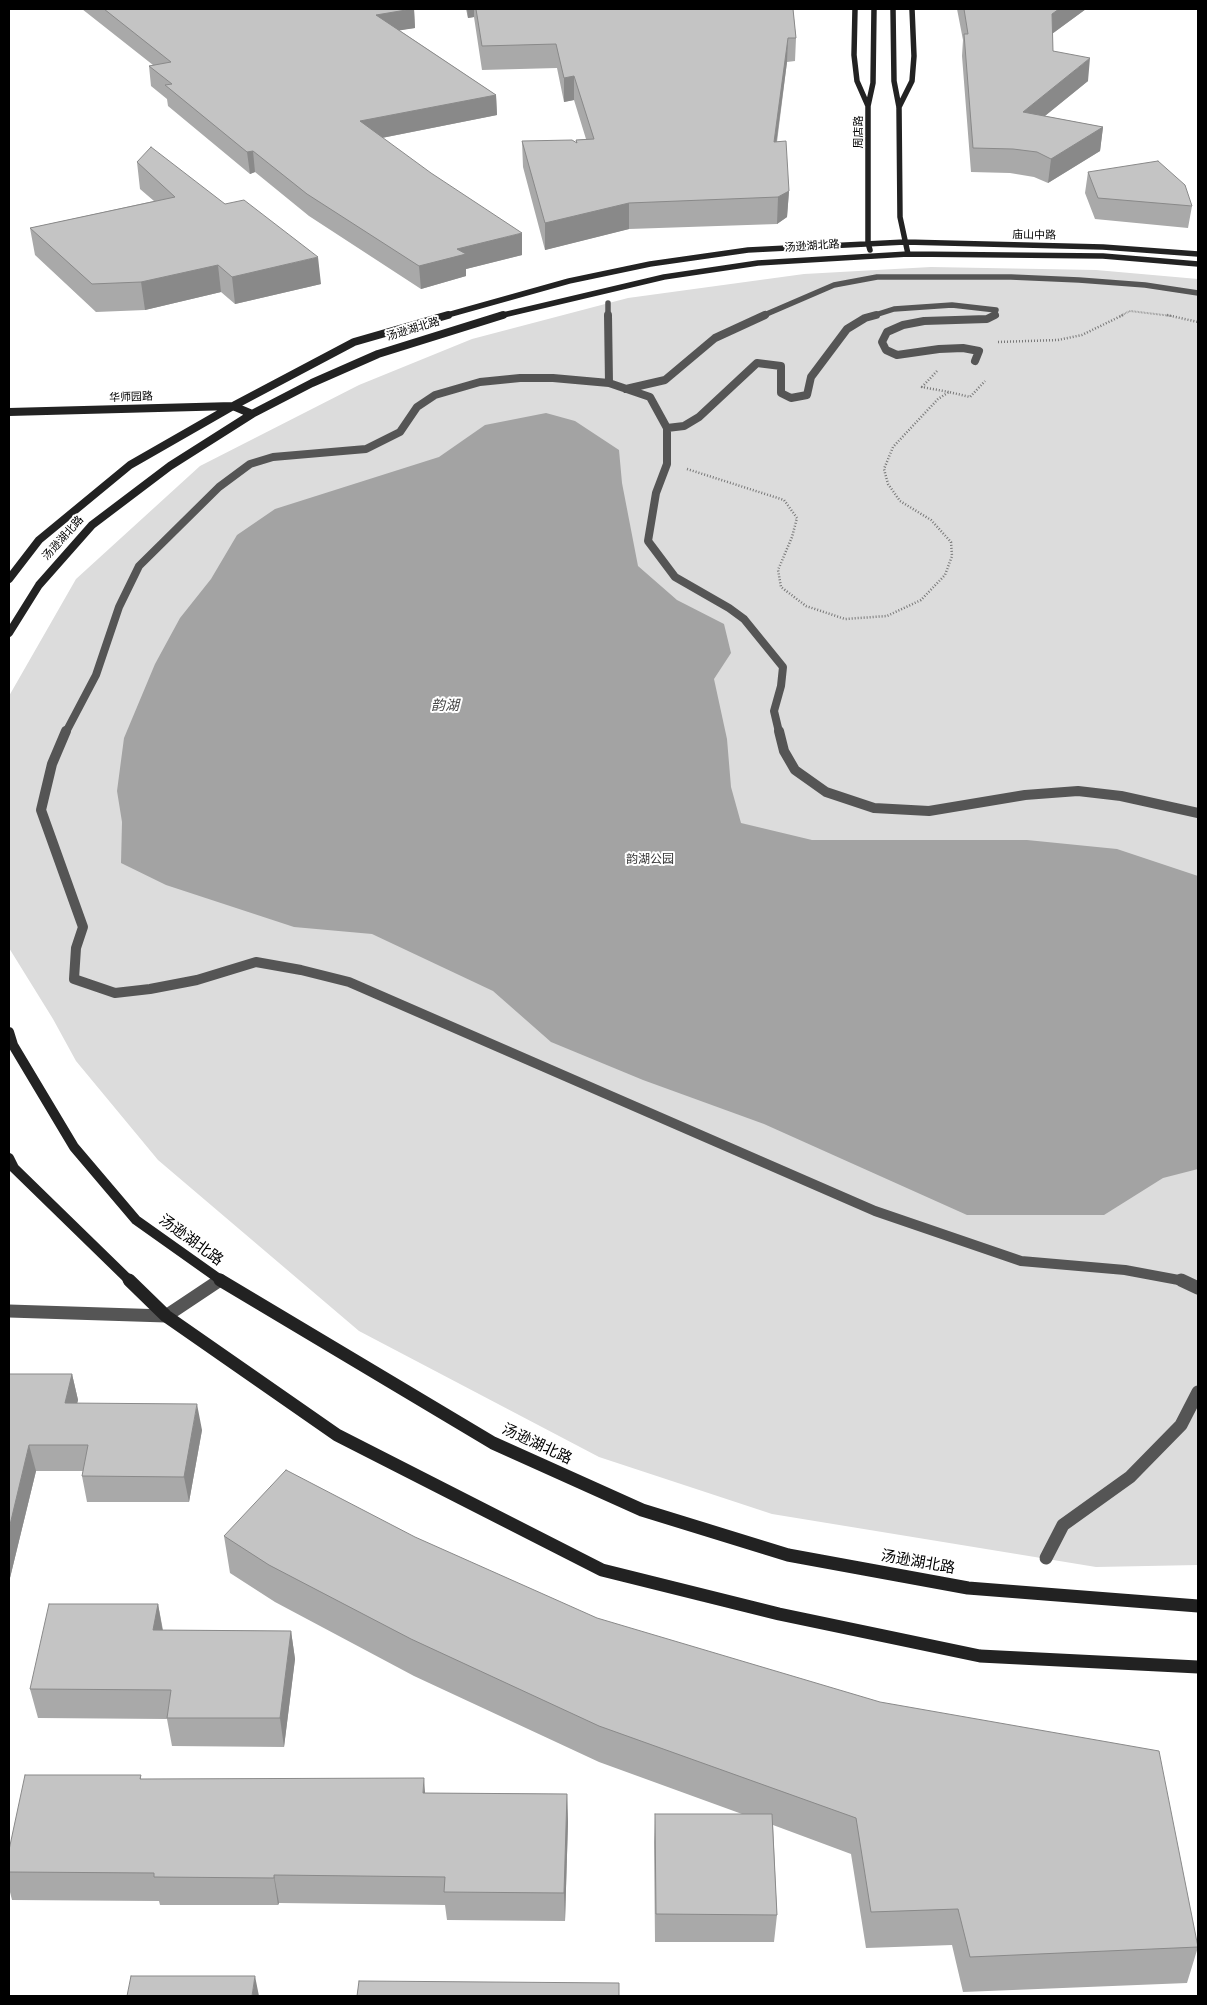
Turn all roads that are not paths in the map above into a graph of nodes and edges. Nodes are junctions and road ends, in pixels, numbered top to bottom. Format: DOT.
graph roads {
  1 [pos="855,9"];
  2 [pos="874,9"];
  3 [pos="893,9"];
  4 [pos="912,9"];
  5 [pos="868,106"];
  6 [pos="899,107"];
  7 [pos="905,242"];
  8 [pos="868,243"];
  9 [pos="908,254"];
  10 [pos="1198,254"];
  11 [pos="872,256"];
  12 [pos="1198,264"];
  13 [pos="1198,294"];
  14 [pos="608,303"];
  15 [pos="975,361"];
  16 [pos="609,383"];
  17 [pos="625,389"];
  18 [pos="233,406"];
  19 [pos="9,412"];
  20 [pos="252,414"];
  21 [pos="667,428"];
  22 [pos="9,579"];
  23 [pos="9,633"];
  24 [pos="1198,813"];
  25 [pos="9,1032"];
  26 [pos="9,1158"];
  27 [pos="220,1280"];
  28 [pos="1198,1288"];
  29 [pos="9,1310"];
  30 [pos="166,1316"];
  31 [pos="1198,1392"];
  32 [pos="1046,1558"];
  33 [pos="1198,1606"];
  34 [pos="1198,1667"];
  1 -- 5 [label="street"];
  2 -- 5 [label="street, 周店路"];
  3 -- 6 [label="street"];
  4 -- 6 [label="street"];
  5 -- 8 [label="street, 周店路"];
  6 -- 7 [label="street"];
  7 -- 8 [label="street, 庙山中路"];
  7 -- 9 [label="street"];
  7 -- 10 [label="street, 庙山中路"];
  8 -- 11 [label="street, 周店路"];
  8 -- 18 [label="street, 汤逊湖北路"];
  9 -- 11 [label="street, 汤逊湖北路"];
  9 -- 12 [label="street, 庙山中路"];
  11 -- 20 [label="street, 汤逊湖北路"];
  13 -- 17 [label="street"];
  14 -- 16 [label="street"];
  15 -- 21 [label="street"];
  16 -- 17 [label="street"];
  16 -- 28 [label="street"];
  17 -- 21 [label="street"];
  18 -- 19 [label="street, 华师园路"];
  18 -- 20 [label="street, 华师园路"];
  18 -- 22 [label="street, 汤逊湖北路"];
  20 -- 23 [label="street, 汤逊湖北路"];
  21 -- 24 [label="street"];
  25 -- 27 [label="street, 汤逊湖北路"];
  26 -- 30 [label="street"];
  27 -- 30 [label="street"];
  27 -- 33 [label="street, 汤逊湖北路"];
  29 -- 30 [label="street"];
  30 -- 34 [label="street"];
  31 -- 32 [label="street"];
}
